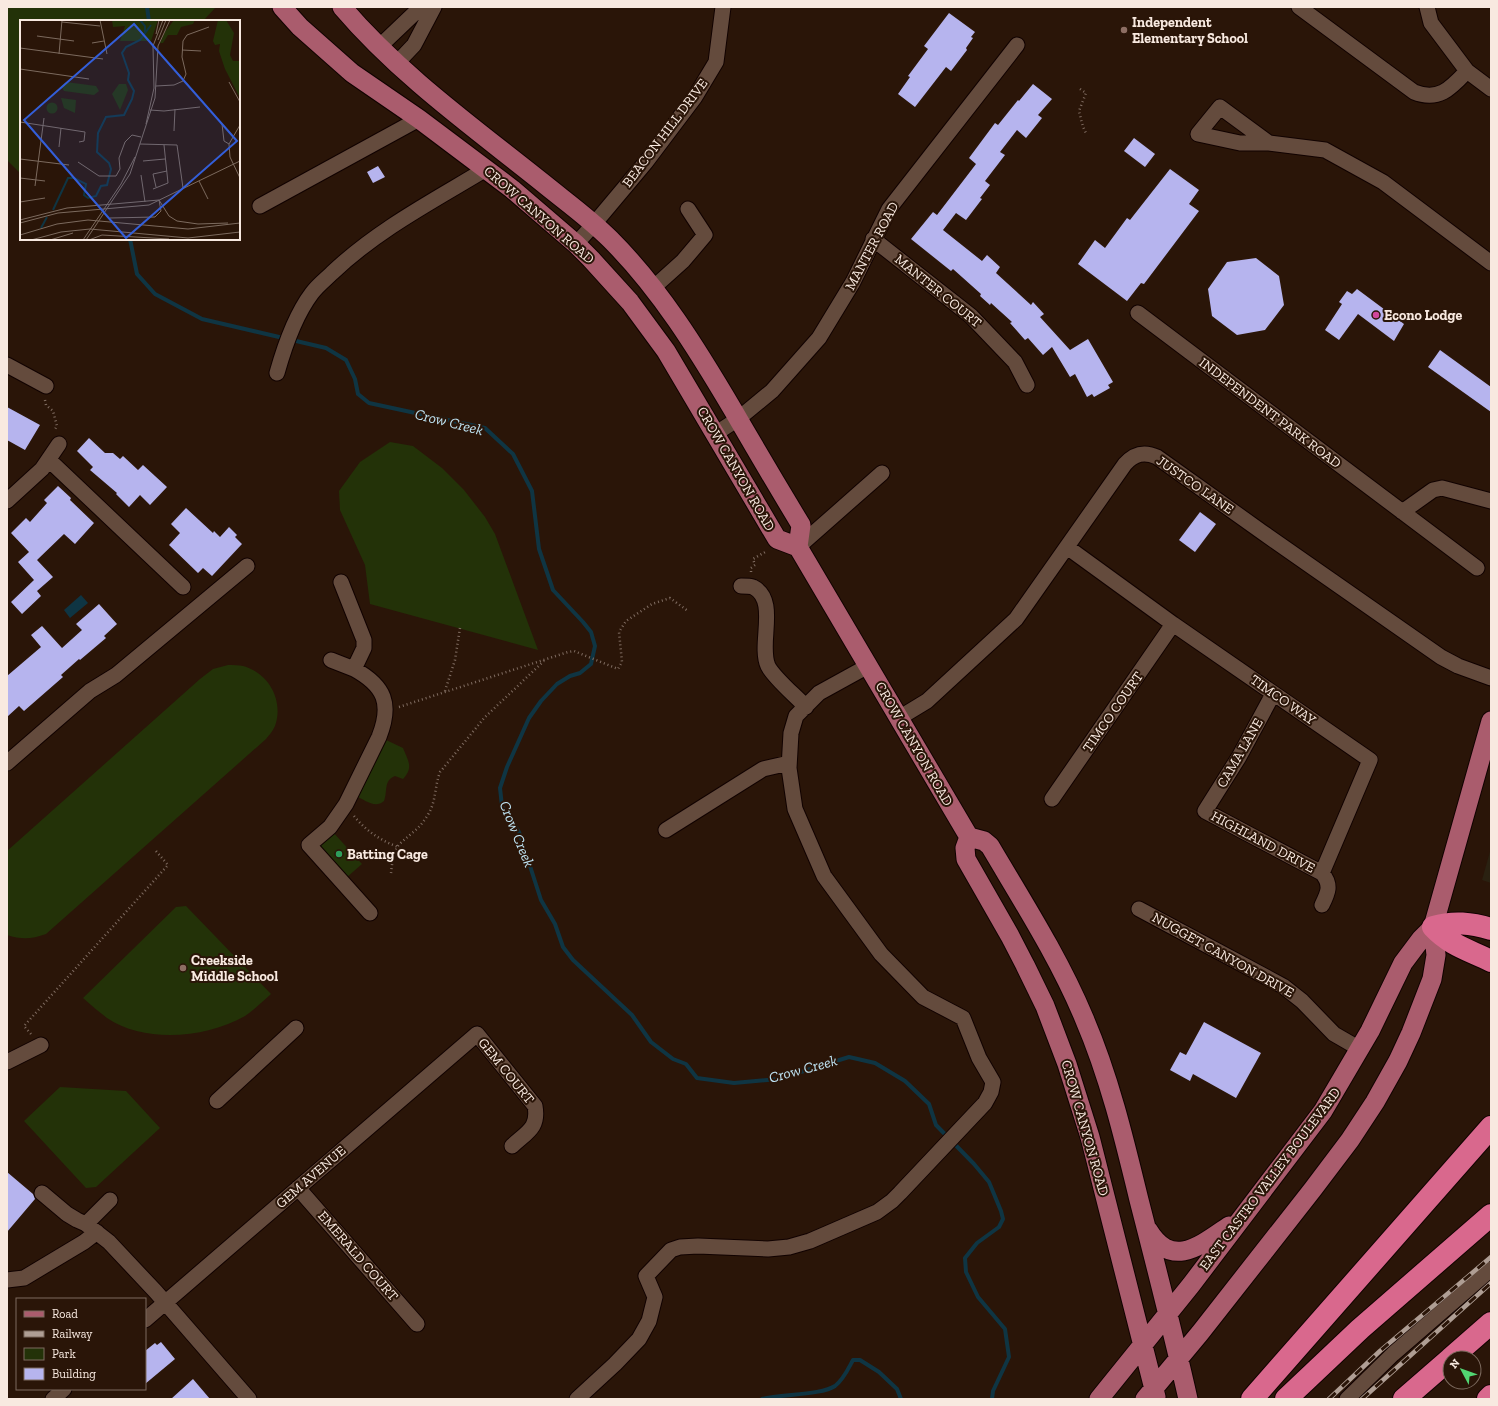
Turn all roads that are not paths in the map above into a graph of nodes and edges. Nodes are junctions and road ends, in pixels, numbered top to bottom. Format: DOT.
graph roads {
  1 [pos="282,7"];
  2 [pos="342,7"];
  3 [pos="421,7"];
  4 [pos="434,7"];
  5 [pos="723,7"];
  6 [pos="1299,7"];
  7 [pos="1427,7"];
  8 [pos="1017,45"];
  9 [pos="379,47"];
  10 [pos="396,64"];
  11 [pos="1467,71"];
  12 [pos="1491,89"];
  13 [pos="419,119"];
  14 [pos="1269,143"];
  15 [pos="486,169"];
  16 [pos="260,206"];
  17 [pos="688,208"];
  18 [pos="594,224"];
  19 [pos="873,239"];
  20 [pos="576,244"];
  21 [pos="1491,263"];
  22 [pos="653,288"];
  23 [pos="1138,313"];
  24 [pos="7,365"];
  25 [pos="277,373"];
  26 [pos="44,385"];
  27 [pos="1027,385"];
  28 [pos="738,419"];
  29 [pos="715,434"];
  30 [pos="882,473"];
  31 [pos="7,501"];
  32 [pos="1491,501"];
  33 [pos="1402,512"];
  34 [pos="791,544"];
  35 [pos="1068,548"];
  36 [pos="248,566"];
  37 [pos="1477,568"];
  38 [pos="341,582"];
  39 [pos="746,586"];
  40 [pos="183,587"];
  41 [pos="1173,624"];
  42 [pos="331,660"];
  43 [pos="868,666"];
  44 [pos="354,669"];
  45 [pos="1491,678"];
  46 [pos="1273,694"];
  47 [pos="806,707"];
  48 [pos="899,718"];
  49 [pos="1491,720"];
  50 [pos="7,763"];
  51 [pos="789,763"];
  52 [pos="1052,799"];
  53 [pos="1205,811"];
  54 [pos="666,830"];
  55 [pos="969,837"];
  56 [pos="1322,873"];
  57 [pos="1322,905"];
  58 [pos="1139,909"];
  59 [pos="370,913"];
  60 [pos="1433,926"];
  61 [pos="1491,929"];
  62 [pos="1491,961"];
  63 [pos="296,1028"];
  64 [pos="477,1034"];
  65 [pos="41,1046"];
  66 [pos="1360,1049"];
  67 [pos="7,1062"];
  68 [pos="217,1101"];
  69 [pos="1491,1127"];
  70 [pos="512,1146"];
  71 [pos="298,1188"];
  72 [pos="42,1193"];
  73 [pos="110,1200"];
  74 [pos="1491,1215"];
  75 [pos="1242,1218"];
  76 [pos="1146,1226"];
  77 [pos="92,1228"];
  78 [pos="1489,1267"];
  79 [pos="7,1280"];
  80 [pos="165,1303"];
  81 [pos="1168,1314"];
  82 [pos="146,1319"];
  83 [pos="1491,1323"];
  84 [pos="417,1324"];
  85 [pos="1143,1345"];
  86 [pos="1459,1350"];
  87 [pos="1179,1359"];
  88 [pos="1442,1365"];
  89 [pos="63,1390"];
  90 [pos="1152,1396"];
  91 [pos="1491,1396"];
  92 [pos="52,1399"];
  93 [pos="249,1399"];
  94 [pos="576,1399"];
  95 [pos="1099,1399"];
  96 [pos="1188,1399"];
  97 [pos="1252,1399"];
  98 [pos="1286,1399"];
  99 [pos="1347,1399"];
  100 [pos="1404,1399"];
  101 [pos="1488,1399"];
  1 -- 13 [label="main road, CROW CANYON ROAD"];
  2 -- 9 [label="main road, CROW CANYON ROAD"];
  3 -- 9 [label="street"];
  4 -- 10 [label="street"];
  5 -- 18 [label="street, BEACON HILL DRIVE"];
  6 -- 11 [label="street"];
  7 -- 11 [label="street"];
  8 -- 19 [label="street, MANTER ROAD"];
  9 -- 10 [label="main road, CROW CANYON ROAD"];
  10 -- 18 [label="main road, CROW CANYON ROAD"];
  11 -- 12 [label="street"];
  13 -- 15 [label="main road, CROW CANYON ROAD"];
  13 -- 16 [label="street"];
  14 -- 21 [label="street"];
  15 -- 20 [label="main road, CROW CANYON ROAD"];
  15 -- 25 [label="street"];
  17 -- 22 [label="street"];
  18 -- 20 [label="street, BEACON HILL DRIVE"];
  18 -- 22 [label="main road, CROW CANYON ROAD"];
  19 -- 27 [label="street, MANTER COURT"];
  19 -- 28 [label="street, MANTER ROAD"];
  20 -- 29 [label="main road, CROW CANYON ROAD"];
  22 -- 28 [label="main road, CROW CANYON ROAD"];
  23 -- 33 [label="street, INDEPENDENT PARK ROAD"];
  24 -- 26 [label="street"];
  28 -- 29 [label="street, MANTER ROAD"];
  28 -- 34 [label="main road, CROW CANYON ROAD"];
  29 -- 34 [label="main road, CROW CANYON ROAD"];
  30 -- 34 [label="street"];
  31 -- 40 [label="street"];
  32 -- 33 [label="street"];
  33 -- 37 [label="street, INDEPENDENT PARK ROAD"];
  34 -- 43 [label="main road, CROW CANYON ROAD"];
  35 -- 41 [label="street, TIMCO WAY"];
  35 -- 45 [label="street, JUSTCO LANE"];
  35 -- 48 [label="street, JUSTCO LANE"];
  36 -- 50 [label="street"];
  38 -- 44 [label="street"];
  39 -- 47 [label="street"];
  41 -- 46 [label="street, TIMCO WAY"];
  41 -- 52 [label="street, TIMCO COURT"];
  42 -- 44 [label="street"];
  43 -- 47 [label="street"];
  43 -- 48 [label="main road, CROW CANYON ROAD"];
  44 -- 59 [label="street"];
  46 -- 53 [label="street, CAMA LANE"];
  46 -- 56 [label="street, TIMCO WAY"];
  47 -- 51 [label="street"];
  48 -- 55 [label="main road, CROW CANYON ROAD"];
  49 -- 60 [label="main road, EAST CASTRO VALLEY BOULEVARD"];
  51 -- 54 [label="street"];
  51 -- 94 [label="street"];
  53 -- 56 [label="street, HIGHLAND DRIVE"];
  55 -- 76 [label="main road"];
  55 -- 85 [label="main road, CROW CANYON ROAD"];
  56 -- 57 [label="street"];
  58 -- 66 [label="street, NUGGET CANYON DRIVE"];
  60 -- 61 [label="highway"];
  60 -- 62 [label="highway"];
  60 -- 66 [label="main road, EAST CASTRO VALLEY BOULEVARD"];
  60 -- 87 [label="main road, EAST CASTRO VALLEY BOULEVARD"];
  63 -- 68 [label="street"];
  64 -- 70 [label="street, GEM COURT"];
  64 -- 71 [label="street, GEM AVENUE"];
  65 -- 67 [label="street"];
  66 -- 75 [label="main road, EAST CASTRO VALLEY BOULEVARD"];
  69 -- 97 [label="highway"];
  71 -- 80 [label="street, GEM AVENUE"];
  71 -- 84 [label="street, EMERALD COURT"];
  72 -- 77 [label="street"];
  73 -- 77 [label="street"];
  74 -- 98 [label="highway"];
  75 -- 76 [label="main road"];
  75 -- 81 [label="main road, EAST CASTRO VALLEY BOULEVARD"];
  76 -- 81 [label="main road"];
  77 -- 79 [label="street"];
  77 -- 80 [label="street"];
  78 -- 99 [label="street"];
  80 -- 82 [label="street, GEM AVENUE"];
  80 -- 93 [label="street"];
  81 -- 85 [label="main road, EAST CASTRO VALLEY BOULEVARD"];
  81 -- 87 [label="main road"];
  83 -- 86 [label="highway"];
  85 -- 90 [label="main road, CROW CANYON ROAD"];
  85 -- 95 [label="main road, EAST CASTRO VALLEY BOULEVARD"];
  87 -- 90 [label="main road, EAST CASTRO VALLEY BOULEVARD"];
  87 -- 96 [label="main road"];
  88 -- 100 [label="highway"];
  89 -- 92 [label="street"];
  91 -- 101 [label="highway"];
}
